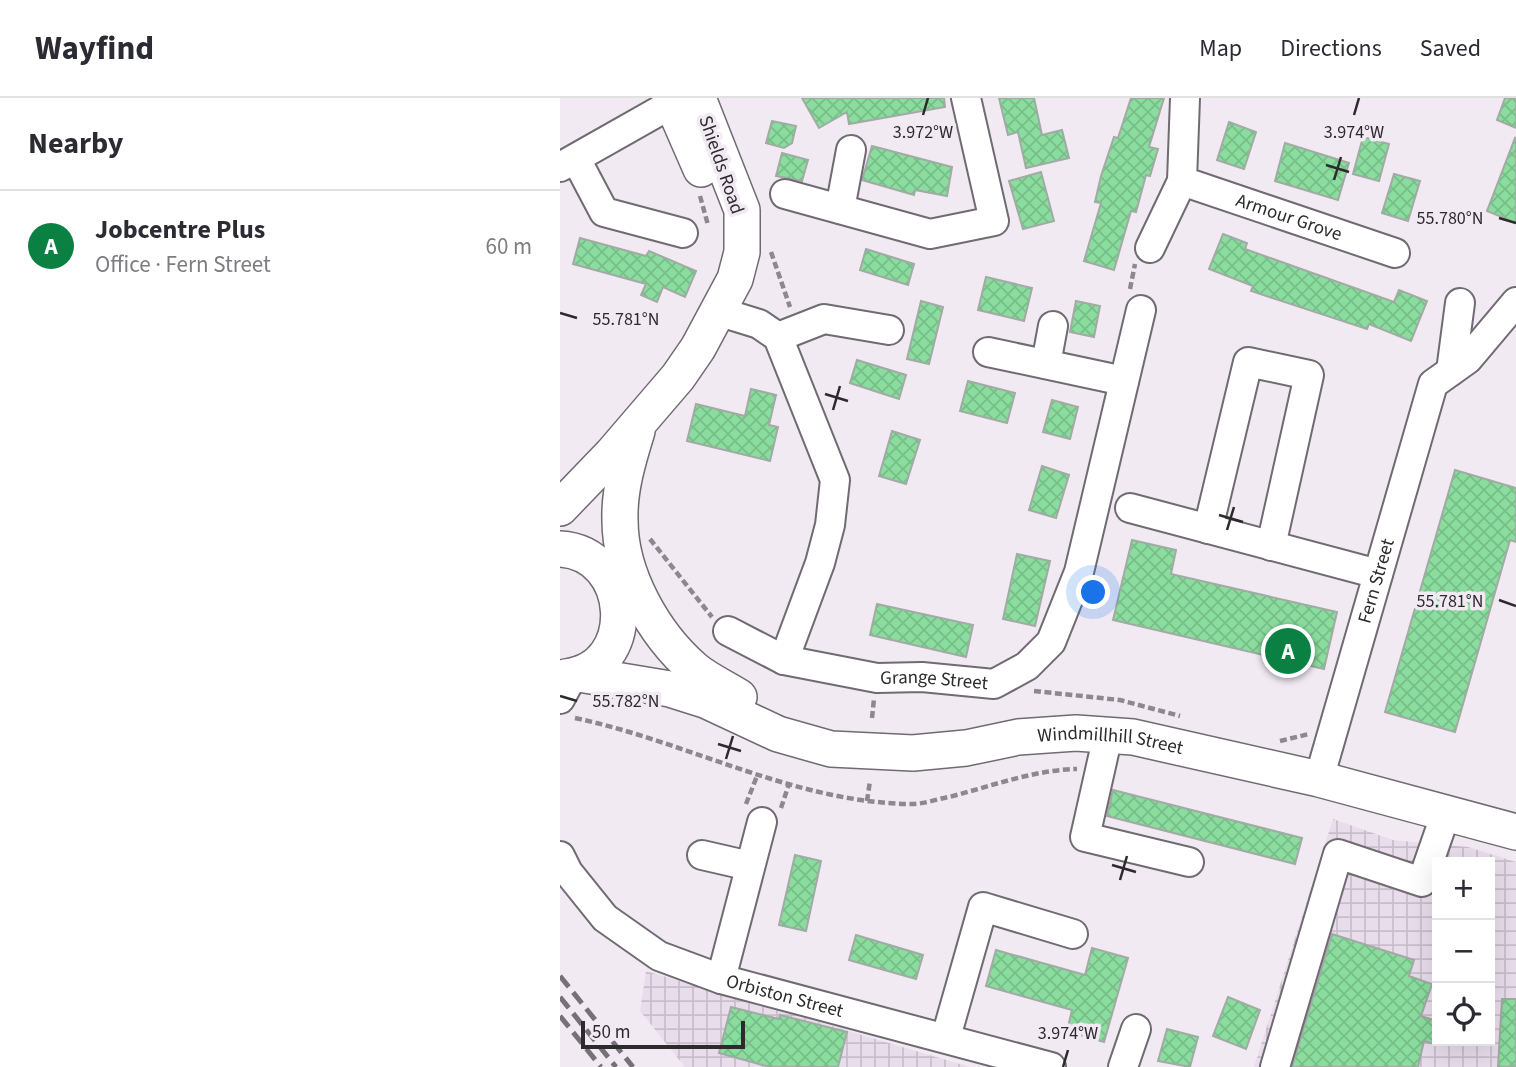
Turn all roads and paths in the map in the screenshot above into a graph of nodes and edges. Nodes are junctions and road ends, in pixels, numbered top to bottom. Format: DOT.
graph roads {
  1 [pos="966,98"];
  2 [pos="1185,98"];
  3 [pos="680,100"];
  4 [pos="851,150"];
  5 [pos="568,163"];
  6 [pos="1182,181"];
  7 [pos="785,194"];
  8 [pos="840,209"];
  9 [pos="683,233"];
  10 [pos="1150,248"];
  11 [pos="1395,253"];
  12 [pos="1516,302"];
  13 [pos="1460,303"];
  14 [pos="1141,310"];
  15 [pos="717,311"];
  16 [pos="1053,326"];
  17 [pos="890,330"];
  18 [pos="778,337"];
  19 [pos="988,352"];
  20 [pos="1046,364"];
  21 [pos="1442,377"];
  22 [pos="1124,381"];
  23 [pos="639,424"];
  24 [pos="612,454"];
  25 [pos="560,508"];
  26 [pos="1130,508"];
  27 [pos="1208,529"];
  28 [pos="1271,545"];
  29 [pos="560,549"];
  30 [pos="605,571"];
  31 [pos="1378,574"];
  32 [pos="620,619"];
  33 [pos="728,631"];
  34 [pos="784,660"];
  35 [pos="568,682"];
  36 [pos="705,701"];
  37 [pos="1108,735"];
  38 [pos="831,749"];
  39 [pos="1319,779"];
  40 [pos="870,781"];
  41 [pos="867,801"];
  42 [pos="1446,813"];
  43 [pos="762,822"];
  44 [pos="1516,832"];
  45 [pos="702,855"];
  46 [pos="560,856"];
  47 [pos="1189,862"];
  48 [pos="750,866"];
  49 [pos="1073,934"];
  50 [pos="721,979"];
  51 [pos="1136,1029"];
  52 [pos="946,1037"];
  53 [pos="1051,1067"];
  54 [pos="1123,1067"];
  55 [pos="1275,1067"];
  1 -- 8 [label="street"];
  2 -- 6 [label="street"];
  3 -- 5 [label="street"];
  3 -- 15 [label="main road, Shields Road"];
  4 -- 8 [label="street"];
  5 -- 9 [label="street"];
  6 -- 10 [label="street"];
  6 -- 11 [label="street, Armour Grove"];
  7 -- 8 [label="street"];
  10 -- 14 [label="path"];
  12 -- 21 [label="street"];
  13 -- 21 [label="street, Fern Street"];
  14 -- 22 [label="street, Grange Street"];
  15 -- 18 [label="street"];
  15 -- 23 [label="main road, Shields Road"];
  16 -- 20 [label="street"];
  17 -- 18 [label="street"];
  18 -- 34 [label="street"];
  19 -- 20 [label="street"];
  20 -- 22 [label="street"];
  21 -- 31 [label="street, Fern Street"];
  22 -- 34 [label="street, Grange Street"];
  23 -- 24 [label="main road, Shields Road"];
  23 -- 38 [label="main road"];
  24 -- 25 [label="main road, Shields Road"];
  24 -- 30 [label="main road"];
  26 -- 27 [label="street"];
  27 -- 28 [label="street"];
  27 -- 28 [label="street"];
  28 -- 31 [label="street"];
  29 -- 30 [label="main road"];
  30 -- 32 [label="main road"];
  31 -- 39 [label="street, Fern Street"];
  32 -- 35 [label="main road"];
  32 -- 36 [label="main road, Windmillhill Street"];
  33 -- 34 [label="street, Grange Street"];
  35 -- 36 [label="main road, Windmillhill Street"];
  36 -- 38 [label="main road, Windmillhill Street"];
  37 -- 38 [label="main road, Windmillhill Street"];
  37 -- 39 [label="main road, Windmillhill Street"];
  37 -- 47 [label="street"];
  39 -- 42 [label="main road, Windmillhill Street"];
  40 -- 41 [label="path"];
  42 -- 44 [label="main road, Windmillhill Street"];
  42 -- 55 [label="street"];
  43 -- 48 [label="street"];
  45 -- 48 [label="street"];
  46 -- 50 [label="street, Orbiston Street"];
  48 -- 50 [label="street"];
  49 -- 52 [label="street"];
  50 -- 52 [label="street, Orbiston Street"];
  51 -- 54 [label="street"];
  52 -- 53 [label="street, Orbiston Street"];
}
